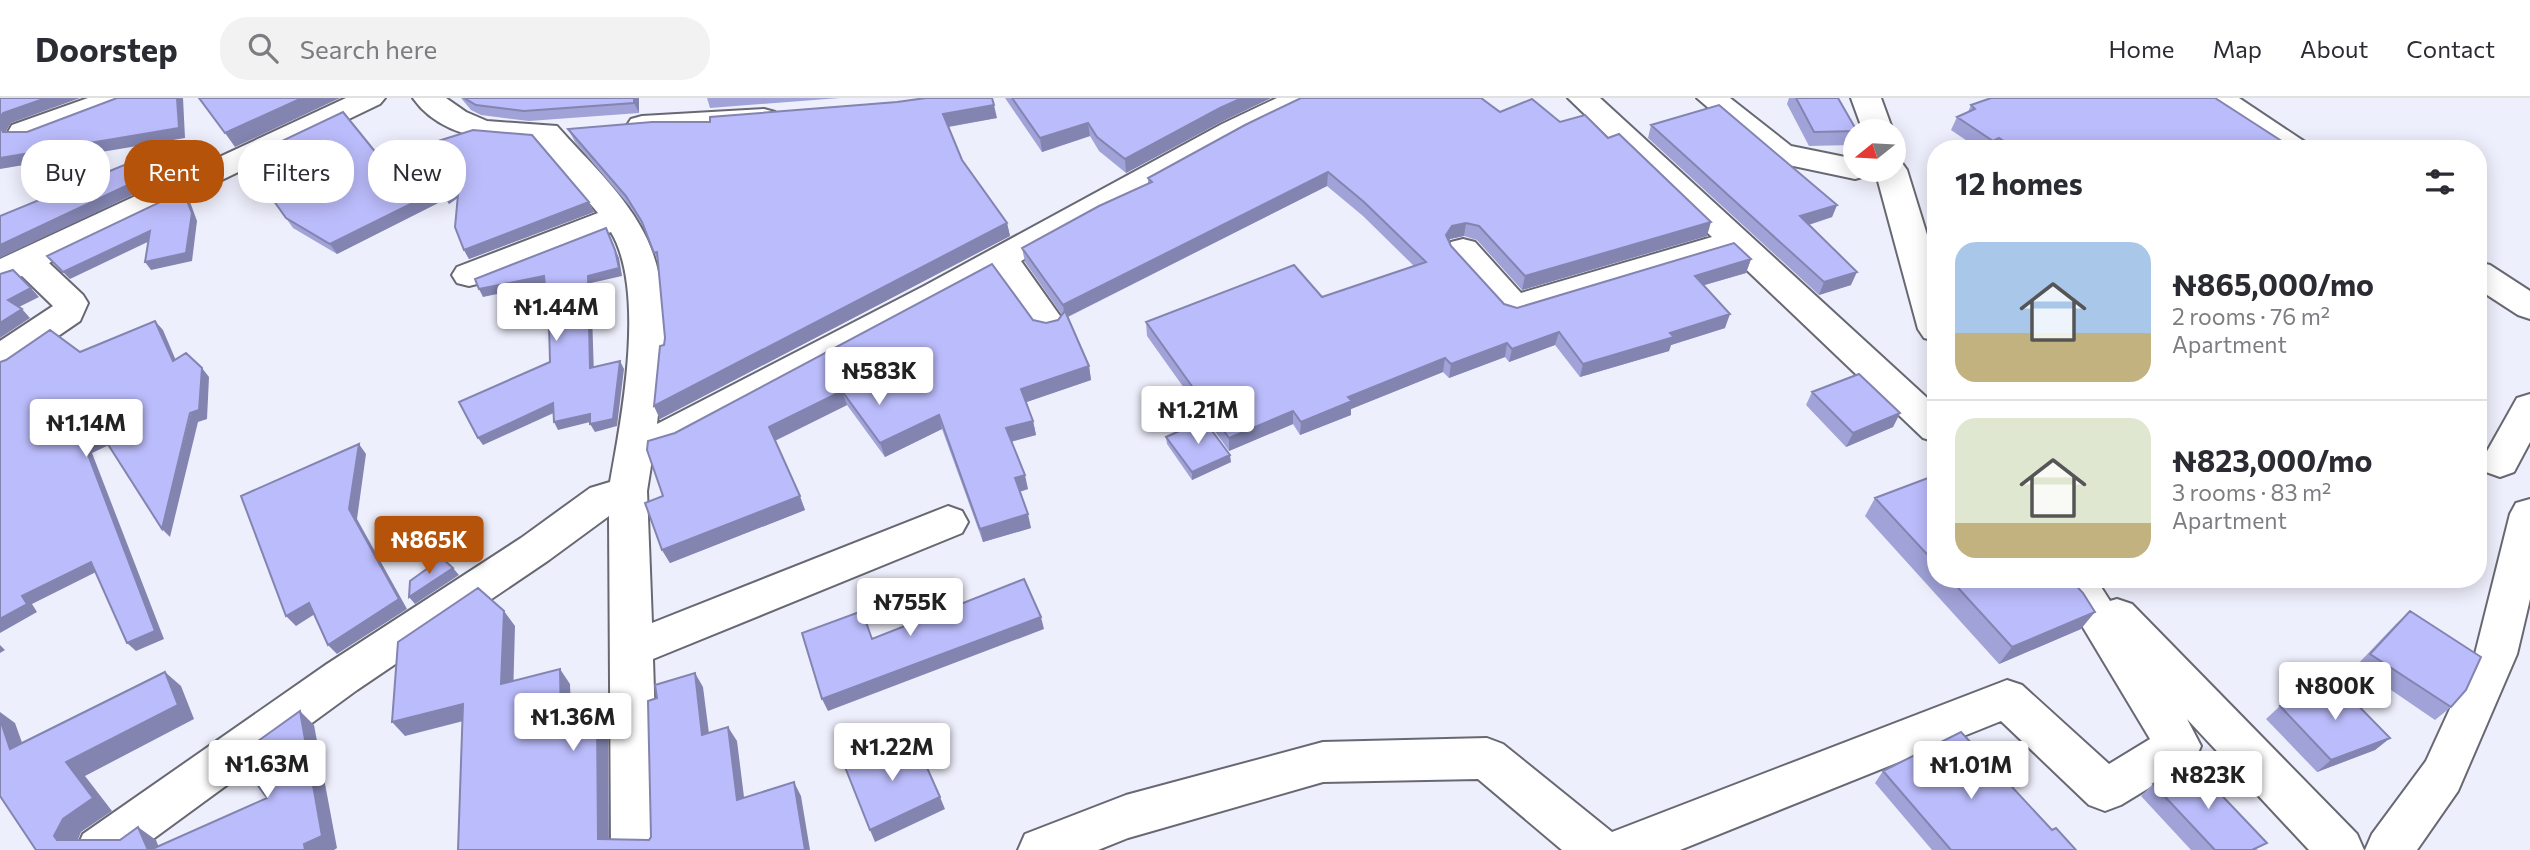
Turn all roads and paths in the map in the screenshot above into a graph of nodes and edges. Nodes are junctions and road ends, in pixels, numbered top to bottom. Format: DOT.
graph roads {
  1 [pos="116,98"];
  2 [pos="370,98"];
  3 [pos="428,98"];
  4 [pos="1301,98"];
  5 [pos="1583,98"];
  6 [pos="1712,98"];
  7 [pos="1866,98"];
  8 [pos="2219,98"];
  9 [pos="798,115"];
  10 [pos="1874,119"];
  11 [pos="23,132"];
  12 [pos="546,133"];
  13 [pos="2281,140"];
  14 [pos="1843,166"];
  15 [pos="1895,183"];
  16 [pos="1927,210"];
  17 [pos="617,218"];
  18 [pos="1738,242"];
  19 [pos="1463,250"];
  20 [pos="1001,258"];
  21 [pos="14,267"];
  22 [pos="469,275"];
  23 [pos="2487,278"];
  24 [pos="1927,297"];
  25 [pos="2530,307"];
  26 [pos="1048,323"];
  27 [pos="0,358"];
  28 [pos="2530,408"];
  29 [pos="1927,420"];
  30 [pos="637,443"];
  31 [pos="2503,463"];
  32 [pos="628,491"];
  33 [pos="2530,514"];
  34 [pos="948,522"];
  35 [pos="2080,588"];
  36 [pos="2091,588"];
  37 [pos="632,649"];
  38 [pos="100,850"];
  39 [pos="635,850"];
  40 [pos="1042,850"];
  41 [pos="1597,850"];
  42 [pos="1623,850"];
  43 [pos="2340,850"];
  44 [pos="2389,850"];
  1 -- 11 [label="street"];
  2 -- 21 [label="street"];
  3 -- 12 [label="street"];
  4 -- 20 [label="street"];
  5 -- 18 [label="street"];
  6 -- 14 [label="street"];
  7 -- 10 [label="street"];
  8 -- 13 [label="street"];
  9 -- 12 [label="street"];
  12 -- 17 [label="street"];
  15 -- 16 [label="street"];
  15 -- 24 [label="street"];
  17 -- 22 [label="street"];
  17 -- 30 [label="street"];
  18 -- 19 [label="street"];
  18 -- 29 [label="street"];
  20 -- 26 [label="street"];
  20 -- 30 [label="street"];
  21 -- 27 [label="street"];
  23 -- 25 [label="street"];
  28 -- 31 [label="street"];
  30 -- 32 [label="street"];
  32 -- 37 [label="street"];
  32 -- 38 [label="street"];
  33 -- 44 [label="street"];
  34 -- 37 [label="street"];
  35 -- 42 [label="street"];
  36 -- 43 [label="street"];
  37 -- 39 [label="street"];
  40 -- 41 [label="street"];
}
